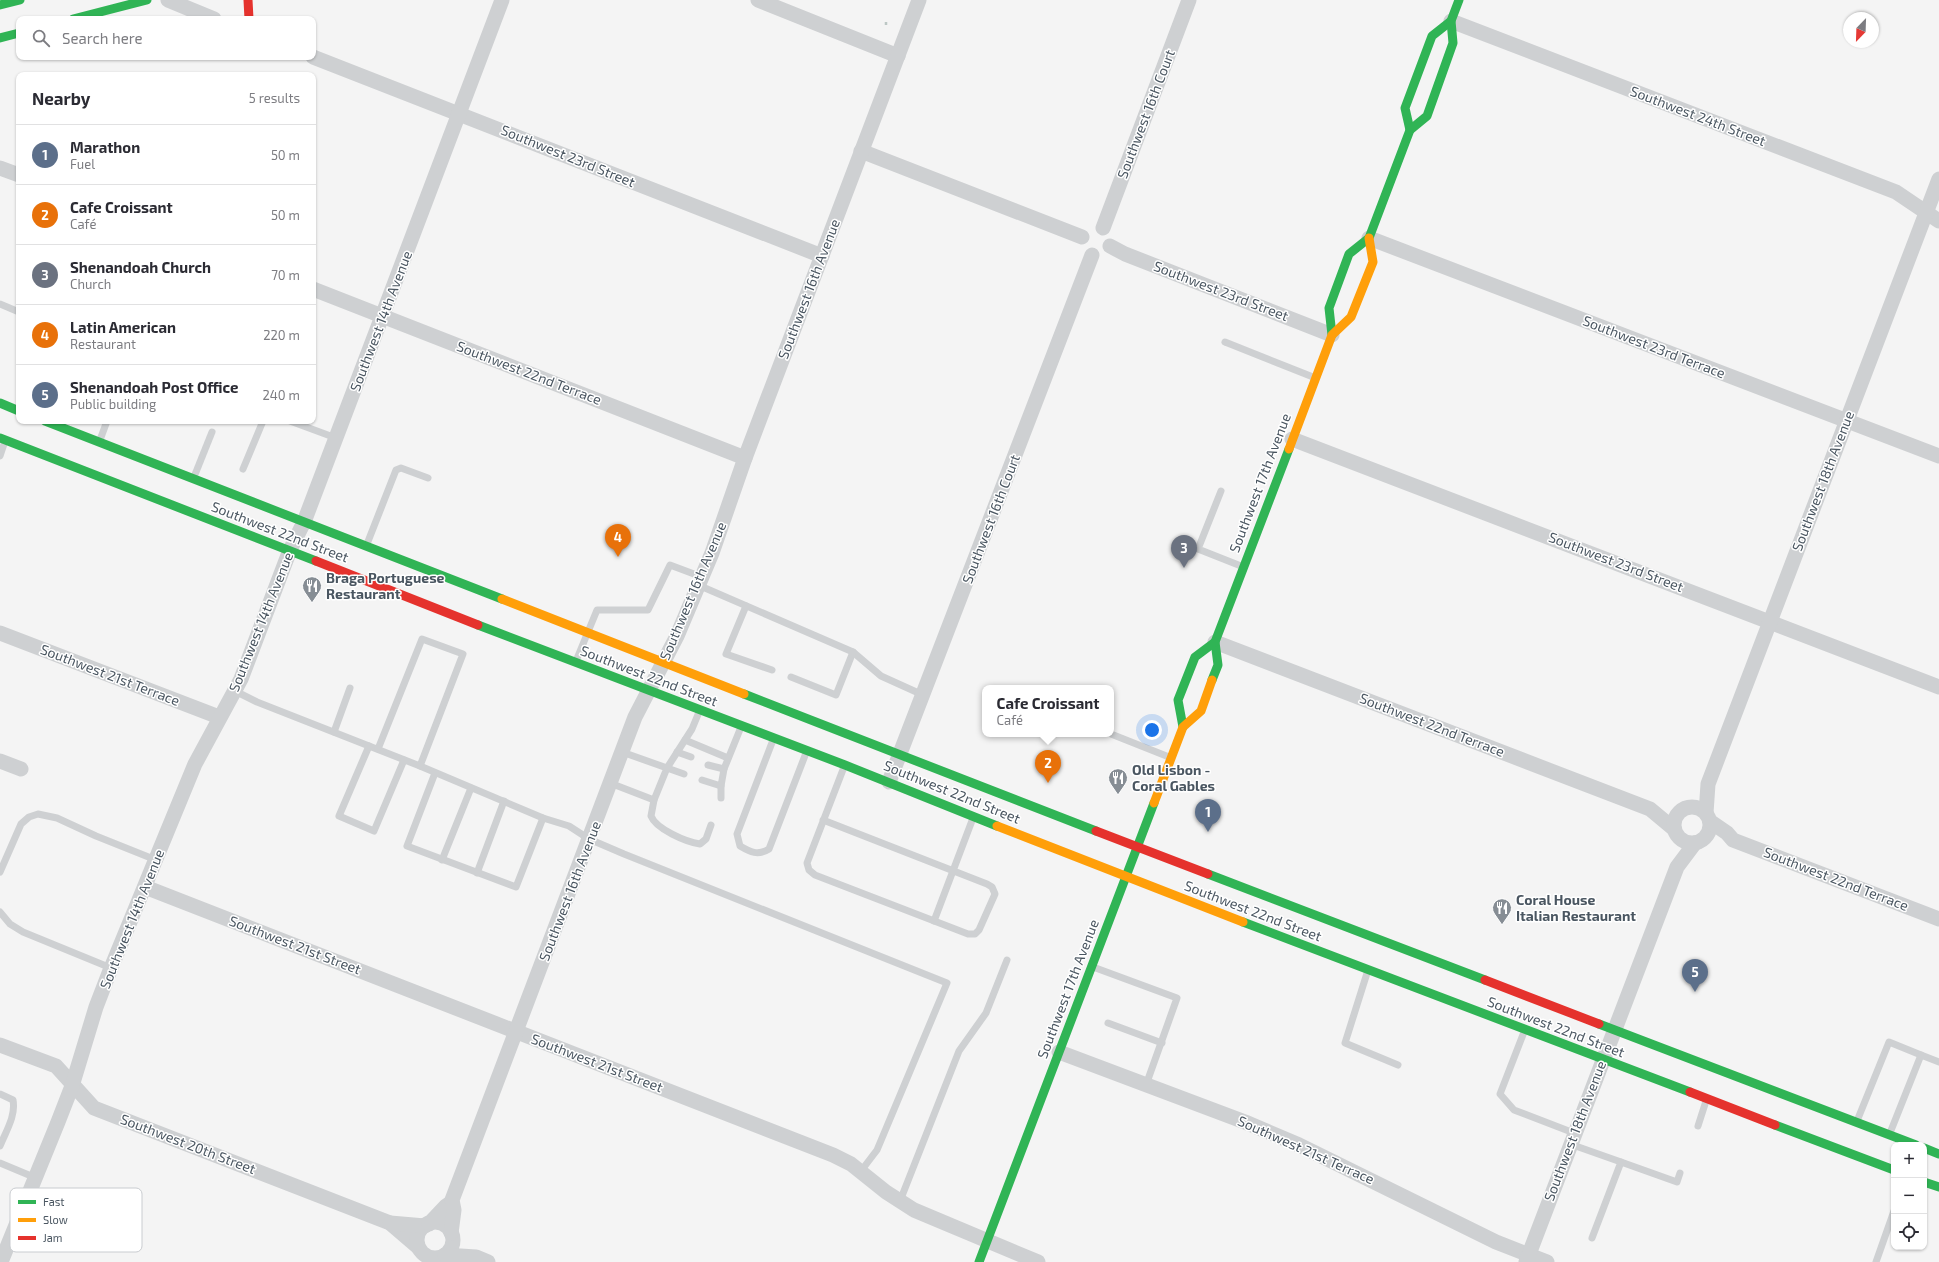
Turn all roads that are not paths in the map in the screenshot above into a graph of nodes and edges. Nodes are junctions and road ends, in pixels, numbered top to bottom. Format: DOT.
graph roads {
  1 [pos="20,0"];
  2 [pos="147,0"];
  3 [pos="168,0"];
  4 [pos="248,0"];
  5 [pos="502,0"];
  6 [pos="758,0"];
  7 [pos="919,0"];
  8 [pos="1189,0"];
  9 [pos="1459,0"];
  10 [pos="4,3"];
  11 [pos="85,16"];
  12 [pos="207,16"];
  13 [pos="249,16"];
  14 [pos="1451,21"];
  15 [pos="16,34"];
  16 [pos="0,38"];
  17 [pos="898,56"];
  18 [pos="316,58"];
  19 [pos="459,113"];
  20 [pos="1410,130"];
  21 [pos="861,152"];
  22 [pos="0,168"];
  23 [pos="16,174"];
  24 [pos="1939,179"];
  25 [pos="1926,213"];
  26 [pos="1939,222"];
  27 [pos="1103,228"];
  28 [pos="1082,237"];
  29 [pos="1369,238"];
  30 [pos="1110,246"];
  31 [pos="1092,255"];
  32 [pos="822,256"];
  33 [pos="316,290"];
  34 [pos="0,304"];
  35 [pos="16,311"];
  36 [pos="383,316"];
  37 [pos="1332,335"];
  38 [pos="1225,342"];
  39 [pos="1315,377"];
  40 [pos="0,404"];
  41 [pos="16,410"];
  42 [pos="1847,421"];
  43 [pos="56,424"];
  44 [pos="106,424"];
  45 [pos="262,424"];
  46 [pos="298,424"];
  47 [pos="212,432"];
  48 [pos="336,438"];
  49 [pos="3,439"];
  50 [pos="1292,440"];
  51 [pos="99,442"];
  52 [pos="0,456"];
  53 [pos="1939,456"];
  54 [pos="745,458"];
  55 [pos="243,469"];
  56 [pos="428,478"];
  57 [pos="193,479"];
  58 [pos="1221,491"];
  59 [pos="304,522"];
  60 [pos="366,546"];
  61 [pos="290,550"];
  62 [pos="1243,567"];
  63 [pos="700,581"];
  64 [pos="746,606"];
  65 [pos="1770,621"];
  66 [pos="587,632"];
  67 [pos="0,633"];
  68 [pos="1214,642"];
  69 [pos="853,652"];
  70 [pos="575,662"];
  71 [pos="664,662"];
  72 [pos="772,670"];
  73 [pos="791,677"];
  74 [pos="1939,687"];
  75 [pos="350,688"];
  76 [pos="235,691"];
  77 [pos="648,691"];
  78 [pos="924,695"];
  79 [pos="700,710"];
  80 [pos="219,718"];
  81 [pos="741,726"];
  82 [pos="1183,727"];
  83 [pos="334,732"];
  84 [pos="1114,735"];
  85 [pos="774,738"];
  86 [pos="685,740"];
  87 [pos="369,746"];
  88 [pos="378,749"];
  89 [pos="807,751"];
  90 [pos="622,752"];
  91 [pos="677,752"];
  92 [pos="901,754"];
  93 [pos="691,757"];
  94 [pos="1171,757"];
  95 [pos="728,758"];
  96 [pos="404,760"];
  97 [pos="0,761"];
  98 [pos="708,765"];
  99 [pos="845,765"];
  100 [pos="420,766"];
  101 [pos="667,768"];
  102 [pos="21,769"];
  103 [pos="724,769"];
  104 [pos="435,773"];
  105 [pos="684,774"];
  106 [pos="702,780"];
  107 [pos="889,782"];
  108 [pos="610,783"];
  109 [pos="1708,784"];
  110 [pos="721,786"];
  111 [pos="471,788"];
  112 [pos="721,798"];
  113 [pos="654,800"];
  114 [pos="504,802"];
  115 [pos="1684,808"];
  116 [pos="1650,809"];
  117 [pos="974,816"];
  118 [pos="1709,817"];
  119 [pos="543,818"];
  120 [pos="823,820"];
  121 [pos="711,825"];
  122 [pos="1676,833"];
  123 [pos="589,839"];
  124 [pos="1733,840"];
  125 [pos="1699,842"];
  126 [pos="1137,848"];
  127 [pos="156,860"];
  128 [pos="442,860"];
  129 [pos="1677,867"];
  130 [pos="954,870"];
  131 [pos="0,872"];
  132 [pos="477,873"];
  133 [pos="1125,877"];
  134 [pos="145,887"];
  135 [pos="0,912"];
  136 [pos="1939,919"];
  137 [pos="934,921"];
  138 [pos="1007,960"];
  139 [pos="1091,966"];
  140 [pos="111,968"];
  141 [pos="1368,970"];
  142 [pos="1108,1023"];
  143 [pos="1614,1029"];
  144 [pos="1525,1030"];
  145 [pos="516,1031"];
  146 [pos="1162,1043"];
  147 [pos="0,1045"];
  148 [pos="1059,1052"];
  149 [pos="1921,1055"];
  150 [pos="1602,1060"];
  151 [pos="1939,1062"];
  152 [pos="1398,1065"];
  153 [pos="1146,1085"];
  154 [pos="72,1086"];
  155 [pos="0,1094"];
  156 [pos="1707,1099"];
  157 [pos="1857,1123"];
  158 [pos="1698,1126"];
  159 [pos="1889,1135"];
  160 [pos="2,1137"];
  161 [pos="1572,1138"];
  162 [pos="1908,1142"];
  163 [pos="0,1146"];
  164 [pos="1927,1149"];
  165 [pos="1939,1154"];
  166 [pos="1621,1162"];
  167 [pos="0,1163"];
  168 [pos="1891,1169"];
  169 [pos="861,1171"];
  170 [pos="1680,1173"];
  171 [pos="36,1178"];
  172 [pos="1927,1183"];
  173 [pos="32,1188"];
  174 [pos="1939,1188"];
  175 [pos="900,1201"];
  176 [pos="452,1202"];
  177 [pos="1893,1214"];
  178 [pos="390,1223"];
  179 [pos="427,1224"];
  180 [pos="452,1235"];
  181 [pos="1592,1238"];
  182 [pos="10,1240"];
  183 [pos="987,1242"];
  184 [pos="420,1254"];
  185 [pos="441,1258"];
  186 [pos="1528,1259"];
  187 [pos="482,1260"];
  188 [pos="1,1262"];
  189 [pos="979,1262"];
  190 [pos="1038,1262"];
  191 [pos="1546,1262"];
  192 [pos="1876,1262"];
  1 -- 10 [label="main road"];
  2 -- 11 [label="main road"];
  3 -- 12 [label="street"];
  4 -- 13 [label="main road"];
  5 -- 19 [label="street, Southwest 14th Avenue"];
  6 -- 17 [label="street"];
  7 -- 17 [label="street, Southwest 16th Avenue"];
  8 -- 27 [label="street, Southwest 16th Court"];
  9 -- 14 [label="main road, Southwest 17th Avenue"];
  14 -- 20 [label="main road, Southwest 17th Avenue"];
  14 -- 20 [label="main road"];
  14 -- 25 [label="street, Southwest 24th Street"];
  15 -- 16 [label="main road"];
  17 -- 21 [label="street, Southwest 16th Avenue"];
  18 -- 19 [label="street, Southwest 23rd Street"];
  19 -- 32 [label="street, Southwest 23rd Street"];
  19 -- 36 [label="street, Southwest 14th Avenue"];
  20 -- 29 [label="main road, Southwest 17th Avenue"];
  21 -- 28 [label="street"];
  21 -- 32 [label="street, Southwest 16th Avenue"];
  22 -- 23 [label="street"];
  24 -- 25 [label="street, Southwest 18th Avenue"];
  25 -- 26 [label="street, Southwest 24th Street"];
  25 -- 42 [label="street, Southwest 18th Avenue"];
  27 -- 28 [label="street"];
  27 -- 30 [label="street"];
  28 -- 31 [label="street"];
  29 -- 37 [label="main road, Southwest 17th Avenue"];
  29 -- 37 [label="main road, Southwest 17th Avenue"];
  29 -- 42 [label="street, Southwest 23rd Terrace"];
  30 -- 31 [label="street"];
  30 -- 37 [label="street, Southwest 23rd Street"];
  31 -- 78 [label="street, Southwest 16th Court"];
  32 -- 54 [label="street, Southwest 16th Avenue"];
  33 -- 36 [label="street, Southwest 22nd Terrace"];
  34 -- 35 [label="lane"];
  36 -- 48 [label="street, Southwest 14th Avenue"];
  36 -- 54 [label="street, Southwest 22nd Terrace"];
  37 -- 39 [label="main road, Southwest 17th Avenue"];
  38 -- 39 [label="lane"];
  39 -- 50 [label="main road, Southwest 17th Avenue"];
  40 -- 41 [label="main road"];
  42 -- 53 [label="street, Southwest 23rd Terrace"];
  42 -- 65 [label="street, Southwest 18th Avenue"];
  43 -- 51 [label="main road, Southwest 22nd Street"];
  44 -- 51 [label="lane"];
  45 -- 55 [label="lane"];
  46 -- 48 [label="lane"];
  47 -- 57 [label="lane"];
  48 -- 59 [label="street, Southwest 14th Avenue"];
  49 -- 52 [label="lane"];
  49 -- 61 [label="main road, Southwest 22nd Street"];
  50 -- 62 [label="main road, Southwest 17th Avenue"];
  50 -- 65 [label="street, Southwest 23rd Street"];
  51 -- 57 [label="main road, Southwest 22nd Street"];
  54 -- 63 [label="street, Southwest 16th Avenue"];
  56 -- 60 [label="lane"];
  57 -- 59 [label="main road, Southwest 22nd Street"];
  58 -- 62 [label="lane"];
  59 -- 60 [label="main road, Southwest 22nd Street"];
  59 -- 61 [label="street, Southwest 14th Avenue"];
  60 -- 66 [label="main road, Southwest 22nd Street"];
  61 -- 70 [label="main road, Southwest 22nd Street"];
  61 -- 76 [label="street, Southwest 14th Avenue"];
  62 -- 68 [label="main road, Southwest 17th Avenue"];
  63 -- 64 [label="lane"];
  63 -- 66 [label="lane"];
  63 -- 71 [label="street, Southwest 16th Avenue"];
  64 -- 69 [label="lane"];
  64 -- 72 [label="lane"];
  65 -- 74 [label="street, Southwest 23rd Street"];
  65 -- 109 [label="street, Southwest 18th Avenue"];
  66 -- 70 [label="lane"];
  66 -- 71 [label="main road, Southwest 22nd Street"];
  67 -- 80 [label="street, Southwest 21st Terrace"];
  68 -- 82 [label="main road, Southwest 17th Avenue"];
  68 -- 82 [label="main road"];
  68 -- 116 [label="street, Southwest 22nd Terrace"];
  69 -- 73 [label="lane"];
  69 -- 78 [label="lane"];
  70 -- 77 [label="main road, Southwest 22nd Street"];
  71 -- 77 [label="street, Southwest 16th Avenue"];
  71 -- 92 [label="main road, Southwest 22nd Street"];
  75 -- 83 [label="lane"];
  76 -- 80 [label="street, Southwest 14th Avenue"];
  76 -- 83 [label="lane"];
  77 -- 79 [label="main road, Southwest 22nd Street"];
  77 -- 90 [label="street, Southwest 16th Avenue"];
  78 -- 92 [label="street, Southwest 16th Court"];
  79 -- 81 [label="main road, Southwest 22nd Street"];
  79 -- 86 [label="lane"];
  80 -- 127 [label="street, Southwest 14th Avenue"];
  81 -- 85 [label="main road, Southwest 22nd Street"];
  81 -- 95 [label="lane"];
  82 -- 94 [label="main road, Southwest 17th Avenue"];
  83 -- 87 [label="lane"];
  84 -- 94 [label="lane"];
  85 -- 89 [label="main road, Southwest 22nd Street"];
  85 -- 89 [label="lane"];
  86 -- 91 [label="lane"];
  86 -- 95 [label="lane"];
  87 -- 88 [label="lane"];
  87 -- 96 [label="lane"];
  88 -- 96 [label="lane"];
  88 -- 100 [label="lane"];
  89 -- 99 [label="main road, Southwest 22nd Street"];
  90 -- 101 [label="lane"];
  90 -- 108 [label="street, Southwest 16th Avenue"];
  91 -- 93 [label="lane"];
  91 -- 101 [label="lane"];
  92 -- 107 [label="street, Southwest 16th Court"];
  92 -- 126 [label="main road, Southwest 22nd Street"];
  94 -- 126 [label="main road, Southwest 17th Avenue"];
  95 -- 103 [label="lane"];
  96 -- 100 [label="lane"];
  97 -- 102 [label="street"];
  98 -- 103 [label="lane"];
  99 -- 107 [label="main road, Southwest 22nd Street"];
  99 -- 120 [label="lane"];
  100 -- 104 [label="lane"];
  101 -- 105 [label="lane"];
  101 -- 113 [label="lane"];
  103 -- 110 [label="lane"];
  104 -- 111 [label="lane"];
  104 -- 128 [label="lane"];
  106 -- 110 [label="lane"];
  107 -- 117 [label="main road, Southwest 22nd Street"];
  108 -- 113 [label="lane"];
  108 -- 123 [label="street, Southwest 16th Avenue"];
  109 -- 115 [label="street, Southwest 18th Avenue"];
  109 -- 118 [label="street, Southwest 18th Avenue"];
  110 -- 112 [label="lane"];
  111 -- 114 [label="lane"];
  111 -- 128 [label="lane"];
  113 -- 121 [label="lane"];
  114 -- 119 [label="lane"];
  114 -- 132 [label="lane"];
  115 -- 116 [label="street, Southwest 22nd Terrace"];
  115 -- 118 [label="street"];
  115 -- 122 [label="street"];
  116 -- 122 [label="street, Southwest 22nd Terrace"];
  117 -- 130 [label="lane"];
  117 -- 133 [label="main road, Southwest 22nd Street"];
  118 -- 124 [label="street, Southwest 22nd Terrace"];
  118 -- 125 [label="street"];
  119 -- 123 [label="lane"];
  119 -- 132 [label="lane"];
  120 -- 130 [label="lane"];
  120 -- 137 [label="lane"];
  122 -- 125 [label="street"];
  122 -- 129 [label="street, Southwest 18th Avenue"];
  123 -- 145 [label="street, Southwest 16th Avenue"];
  123 -- 169 [label="lane"];
  124 -- 125 [label="street, Southwest 22nd Terrace"];
  124 -- 136 [label="street, Southwest 22nd Terrace"];
  125 -- 129 [label="street, Southwest 18th Avenue"];
  126 -- 133 [label="main road, Southwest 17th Avenue"];
  126 -- 143 [label="main road, Southwest 22nd Street"];
  127 -- 131 [label="lane"];
  127 -- 134 [label="street, Southwest 14th Avenue"];
  128 -- 132 [label="lane"];
  129 -- 143 [label="street, Southwest 18th Avenue"];
  130 -- 137 [label="lane"];
  130 -- 137 [label="lane"];
  133 -- 139 [label="main road, Southwest 17th Avenue"];
  133 -- 141 [label="main road, Southwest 22nd Street"];
  134 -- 140 [label="street, Southwest 14th Avenue"];
  134 -- 145 [label="street, Southwest 21st Street"];
  135 -- 140 [label="lane"];
  138 -- 175 [label="lane"];
  139 -- 146 [label="lane"];
  139 -- 148 [label="main road, Southwest 17th Avenue"];
  140 -- 154 [label="street, Southwest 14th Avenue"];
  141 -- 144 [label="main road, Southwest 22nd Street"];
  141 -- 152 [label="lane"];
  142 -- 146 [label="lane"];
  143 -- 150 [label="street, Southwest 18th Avenue"];
  143 -- 157 [label="main road, Southwest 22nd Street"];
  144 -- 150 [label="main road, Southwest 22nd Street"];
  144 -- 161 [label="lane"];
  145 -- 169 [label="street, Southwest 21st Street"];
  145 -- 176 [label="street, Southwest 16th Avenue"];
  146 -- 153 [label="lane"];
  147 -- 154 [label="street, Southwest 20th Street"];
  148 -- 153 [label="street, Southwest 21st Terrace"];
  148 -- 183 [label="main road, Southwest 17th Avenue"];
  149 -- 151 [label="lane"];
  149 -- 157 [label="lane"];
  149 -- 159 [label="lane"];
  150 -- 156 [label="main road, Southwest 22nd Street"];
  150 -- 161 [label="street, Southwest 18th Avenue"];
  153 -- 186 [label="street, Southwest 21st Terrace"];
  154 -- 171 [label="street, Southwest 14th Avenue"];
  154 -- 178 [label="street, Southwest 20th Street"];
  155 -- 160 [label="lane"];
  156 -- 158 [label="lane"];
  156 -- 168 [label="main road, Southwest 22nd Street"];
  157 -- 159 [label="main road, Southwest 22nd Street"];
  159 -- 162 [label="main road, Southwest 22nd Street"];
  160 -- 163 [label="lane"];
  161 -- 166 [label="lane"];
  161 -- 186 [label="street, Southwest 18th Avenue"];
  164 -- 165 [label="main road"];
  166 -- 170 [label="lane"];
  166 -- 181 [label="lane"];
  167 -- 171 [label="lane"];
  169 -- 175 [label="street, Southwest 21st Street"];
  171 -- 173 [label="street, Southwest 14th Avenue"];
  172 -- 174 [label="main road"];
  175 -- 183 [label="street, Southwest 21st Street"];
  176 -- 179 [label="street, Southwest 16th Avenue"];
  176 -- 180 [label="street, Southwest 16th Avenue"];
  177 -- 192 [label="lane"];
  178 -- 179 [label="street, Southwest 20th Street"];
  178 -- 184 [label="street, Southwest 20th Street"];
  179 -- 180 [label="street"];
  179 -- 184 [label="street"];
  180 -- 185 [label="street"];
  180 -- 187 [label="street"];
  182 -- 188 [label="street, Southwest 14th Avenue"];
  183 -- 189 [label="main road, Southwest 17th Avenue"];
  183 -- 190 [label="street, Southwest 21st Street"];
  184 -- 185 [label="street"];
  185 -- 187 [label="street"];
  186 -- 191 [label="street, Southwest 21st Terrace"];
}
